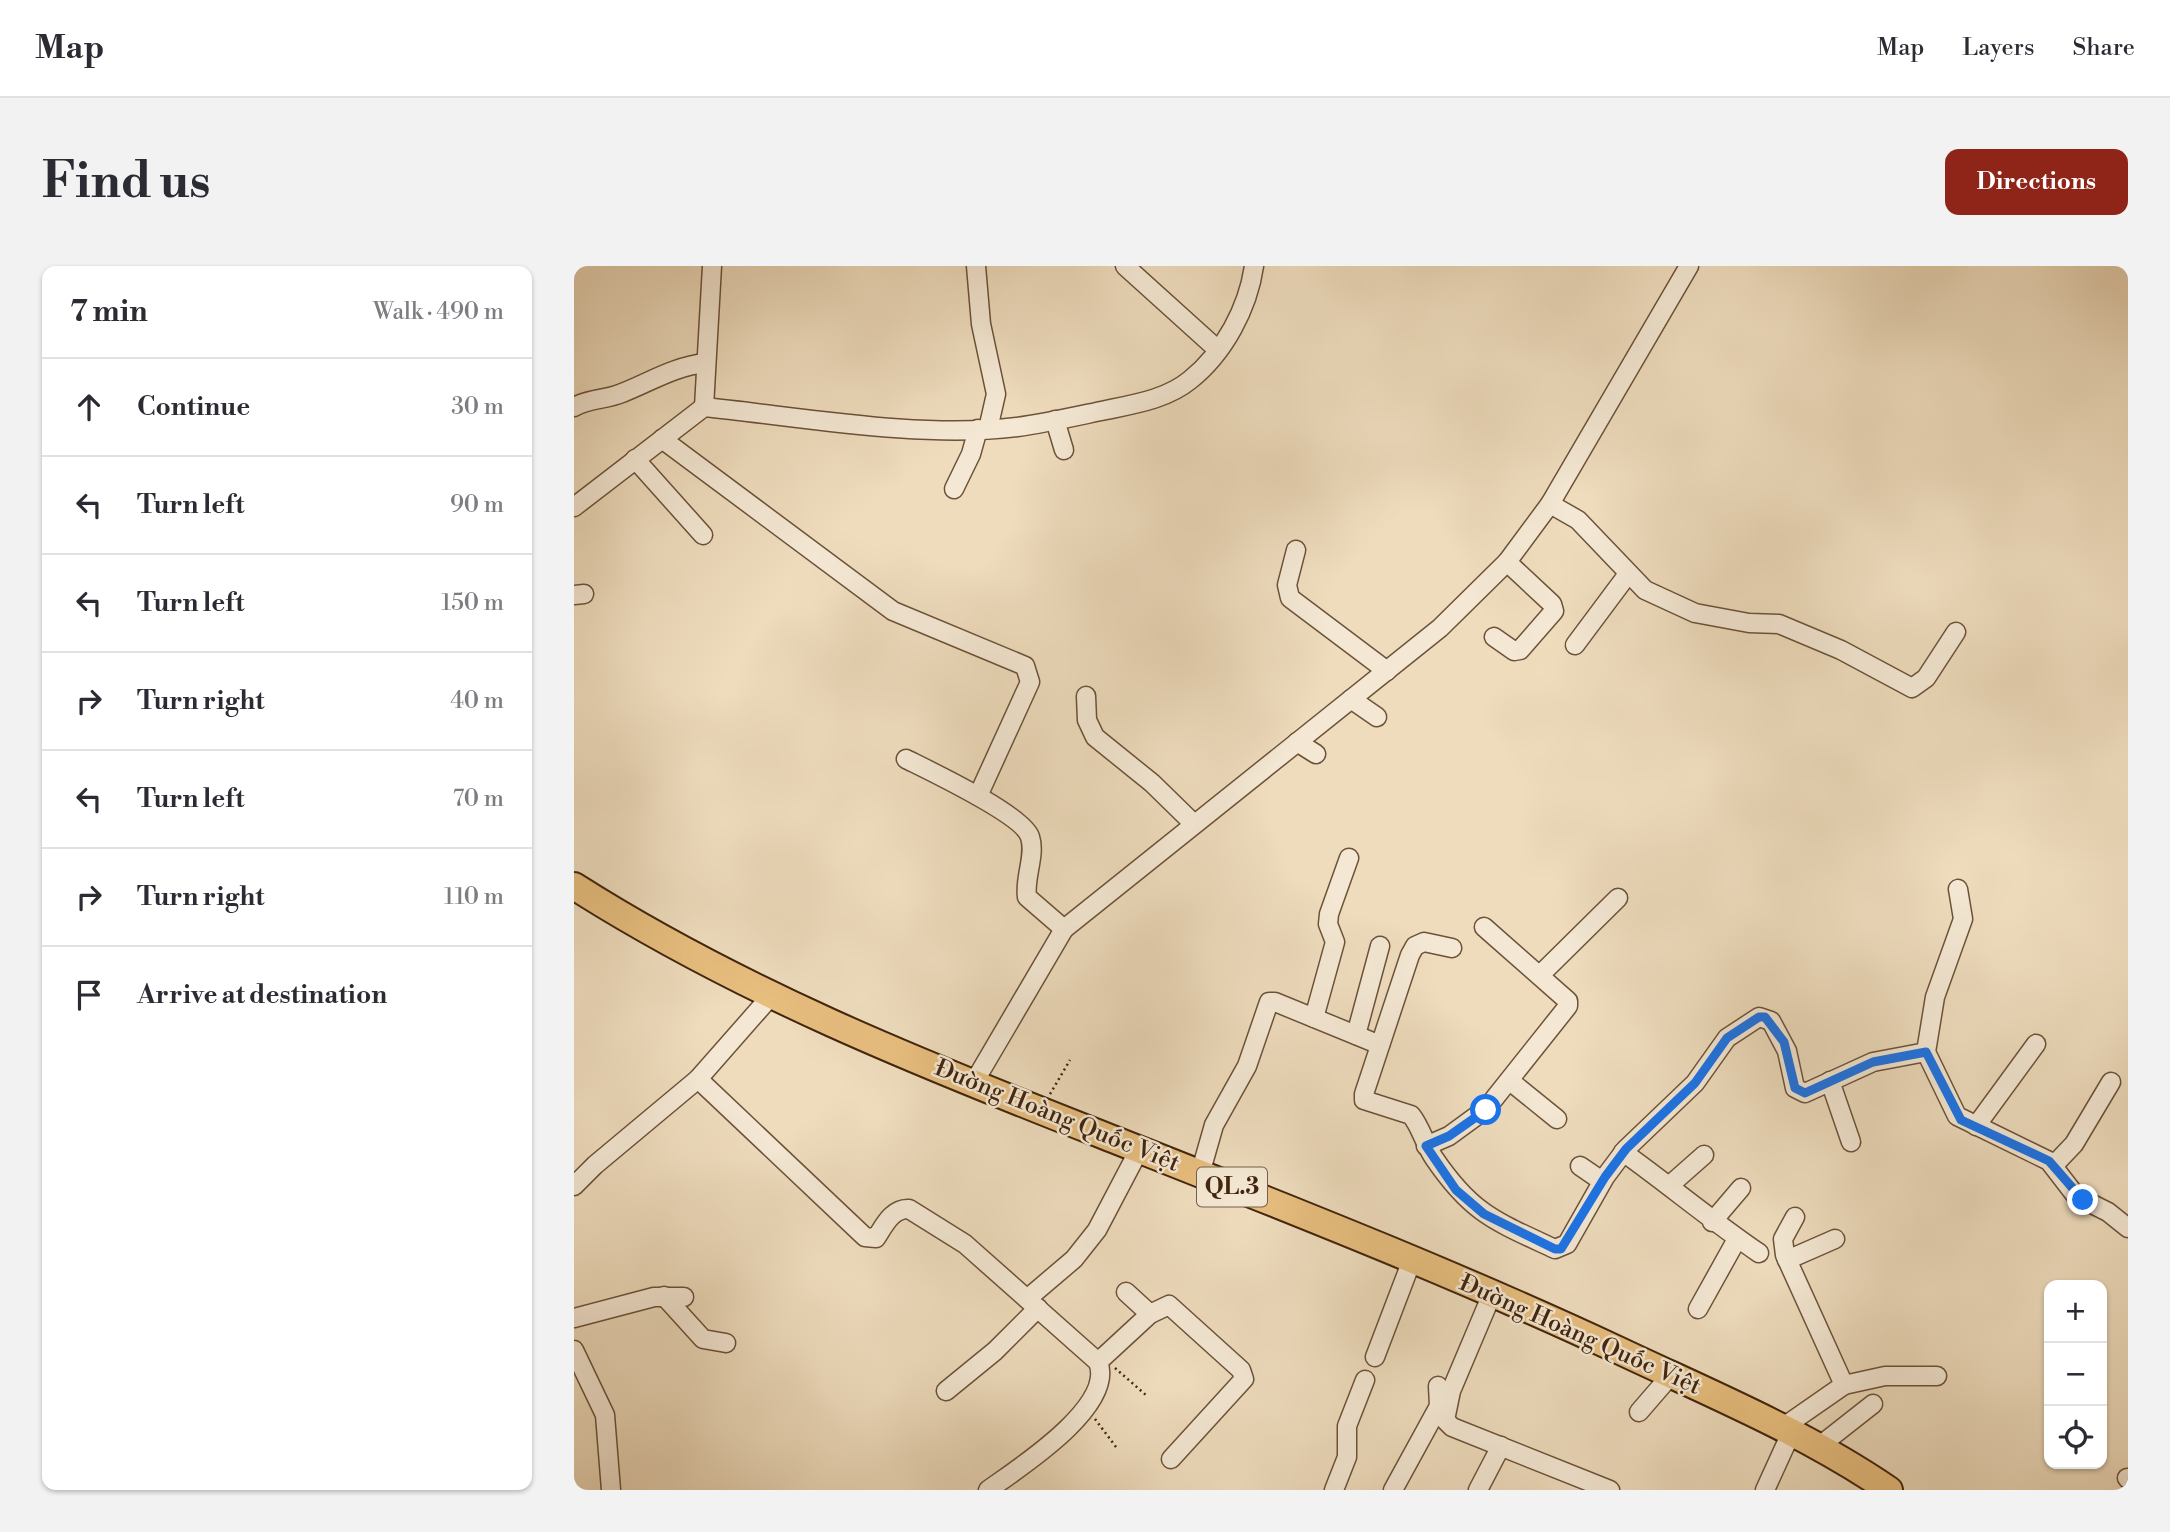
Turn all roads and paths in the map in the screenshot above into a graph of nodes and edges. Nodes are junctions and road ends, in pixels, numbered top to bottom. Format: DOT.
graph roads {
  1 [pos="712,266"];
  2 [pos="976,266"];
  3 [pos="1125,266"];
  4 [pos="1254,266"];
  5 [pos="1689,266"];
  6 [pos="1218,350"];
  7 [pos="706,363"];
  8 [pos="574,407"];
  9 [pos="704,407"];
  10 [pos="1055,420"];
  11 [pos="983,429"];
  12 [pos="662,439"];
  13 [pos="1063,450"];
  14 [pos="635,459"];
  15 [pos="954,489"];
  16 [pos="1550,504"];
  17 [pos="574,506"];
  18 [pos="703,535"];
  19 [pos="1296,550"];
  20 [pos="1507,562"];
  21 [pos="1628,574"];
  22 [pos="1956,632"];
  23 [pos="1494,637"];
  24 [pos="1575,645"];
  25 [pos="1387,671"];
  26 [pos="1086,696"];
  27 [pos="1351,699"];
  28 [pos="1377,718"];
  29 [pos="1297,742"];
  30 [pos="1316,754"];
  31 [pos="906,759"];
  32 [pos="978,796"];
  33 [pos="1194,824"];
  34 [pos="1349,858"];
  35 [pos="574,886"];
  36 [pos="1958,889"];
  37 [pos="1618,898"];
  38 [pos="1484,927"];
  39 [pos="1064,929"];
  40 [pos="1380,946"];
  41 [pos="1452,948"];
  42 [pos="1540,975"];
  43 [pos="771,996"];
  44 [pos="1314,1018"];
  45 [pos="1356,1035"];
  46 [pos="2036,1044"];
  47 [pos="1380,1045"];
  48 [pos="1926,1052"];
  49 [pos="1070,1060"];
  50 [pos="698,1079"];
  51 [pos="1510,1081"];
  52 [pos="1830,1082"];
  53 [pos="2111,1082"];
  54 [pos="973,1084"];
  55 [pos="1040,1111"];
  56 [pos="1557,1119"];
  57 [pos="1976,1126"];
  58 [pos="1851,1142"];
  59 [pos="1426,1146"];
  60 [pos="1139,1150"];
  61 [pos="1623,1152"];
  62 [pos="1704,1155"];
  63 [pos="2054,1165"];
  64 [pos="1580,1166"];
  65 [pos="1200,1174"];
  66 [pos="1602,1181"];
  67 [pos="1670,1185"];
  68 [pos="574,1186"];
  69 [pos="1741,1188"];
  70 [pos="1795,1216"];
  71 [pos="1712,1222"];
  72 [pos="2128,1228"];
  73 [pos="1737,1239"];
  74 [pos="1835,1239"];
  75 [pos="1759,1253"];
  76 [pos="1412,1260"];
  77 [pos="1787,1260"];
  78 [pos="1126,1292"];
  79 [pos="1492,1294"];
  80 [pos="664,1296"];
  81 [pos="684,1297"];
  82 [pos="1032,1304"];
  83 [pos="1698,1309"];
  84 [pos="1150,1314"];
  85 [pos="574,1318"];
  86 [pos="726,1343"];
  87 [pos="574,1350"];
  88 [pos="1375,1357"];
  89 [pos="1100,1359"];
  90 [pos="1671,1375"];
  91 [pos="1937,1376"];
  92 [pos="1365,1380"];
  93 [pos="1843,1385"];
  94 [pos="1438,1386"];
  95 [pos="946,1391"];
  96 [pos="1147,1396"];
  97 [pos="1873,1404"];
  98 [pos="1085,1406"];
  99 [pos="1639,1412"];
  100 [pos="1786,1431"];
  101 [pos="1501,1446"];
  102 [pos="1116,1447"];
  103 [pos="1817,1448"];
  104 [pos="1171,1459"];
  105 [pos="1010,1483"];
  106 [pos="611,1490"];
  107 [pos="988,1490"];
  108 [pos="1334,1490"];
  109 [pos="1393,1490"];
  110 [pos="1478,1490"];
  111 [pos="1610,1490"];
  112 [pos="1765,1490"];
  113 [pos="1889,1490"];
  1 -- 7 [label="street"];
  2 -- 11 [label="street"];
  3 -- 6 [label="street"];
  4 -- 6 [label="street"];
  5 -- 16 [label="street"];
  6 -- 10 [label="street"];
  7 -- 8 [label="street"];
  7 -- 9 [label="street"];
  9 -- 11 [label="street"];
  9 -- 12 [label="street"];
  10 -- 11 [label="street"];
  10 -- 13 [label="street"];
  11 -- 15 [label="street"];
  12 -- 14 [label="street"];
  12 -- 32 [label="street"];
  14 -- 17 [label="street"];
  14 -- 18 [label="street"];
  16 -- 20 [label="street"];
  16 -- 21 [label="street"];
  19 -- 25 [label="street"];
  20 -- 23 [label="street"];
  20 -- 25 [label="street"];
  21 -- 22 [label="street"];
  21 -- 24 [label="street"];
  25 -- 27 [label="street"];
  26 -- 33 [label="street"];
  27 -- 28 [label="street"];
  27 -- 29 [label="street"];
  29 -- 30 [label="street"];
  29 -- 33 [label="street"];
  31 -- 32 [label="street"];
  32 -- 39 [label="street"];
  33 -- 39 [label="street"];
  34 -- 44 [label="street"];
  35 -- 43 [label="highway, Đường Hoàng Quốc Việt / QL.3"];
  36 -- 48 [label="street"];
  37 -- 42 [label="street"];
  38 -- 42 [label="street"];
  39 -- 54 [label="street"];
  40 -- 45 [label="street"];
  41 -- 47 [label="street"];
  42 -- 51 [label="street"];
  43 -- 50 [label="street"];
  43 -- 54 [label="highway, Đường Hoàng Quốc Việt / QL.3"];
  44 -- 45 [label="street"];
  44 -- 65 [label="street"];
  45 -- 47 [label="street"];
  46 -- 57 [label="street"];
  47 -- 59 [label="street"];
  48 -- 52 [label="street"];
  48 -- 57 [label="street"];
  49 -- 55 [label="path"];
  50 -- 68 [label="street"];
  50 -- 82 [label="street"];
  51 -- 56 [label="street"];
  51 -- 59 [label="street"];
  52 -- 58 [label="street"];
  52 -- 61 [label="street"];
  53 -- 63 [label="street"];
  54 -- 55 [label="highway, Đường Hoàng Quốc Việt / QL.3"];
  55 -- 60 [label="highway, Đường Hoàng Quốc Việt / QL.3"];
  57 -- 63 [label="street"];
  59 -- 66 [label="street"];
  60 -- 65 [label="highway, Đường Hoàng Quốc Việt / QL.3"];
  60 -- 82 [label="street"];
  61 -- 66 [label="street"];
  61 -- 67 [label="street"];
  62 -- 67 [label="street"];
  63 -- 72 [label="street"];
  64 -- 66 [label="street"];
  65 -- 76 [label="highway, Đường Hoàng Quốc Việt / QL.3"];
  67 -- 71 [label="street"];
  69 -- 71 [label="street"];
  70 -- 77 [label="street"];
  71 -- 73 [label="street"];
  73 -- 75 [label="street"];
  73 -- 83 [label="street"];
  74 -- 77 [label="street"];
  76 -- 79 [label="highway, Đường Hoàng Quốc Việt / QL.3"];
  76 -- 88 [label="street"];
  77 -- 93 [label="street"];
  78 -- 84 [label="street"];
  79 -- 90 [label="highway, Đường Hoàng Quốc Việt / QL.3"];
  79 -- 101 [label="street"];
  80 -- 81 [label="street"];
  80 -- 85 [label="street"];
  80 -- 86 [label="street"];
  82 -- 89 [label="street"];
  82 -- 95 [label="street"];
  84 -- 89 [label="street"];
  84 -- 104 [label="street"];
  87 -- 106 [label="street"];
  89 -- 96 [label="path"];
  89 -- 98 [label="street"];
  90 -- 99 [label="street"];
  90 -- 100 [label="highway, Đường Hoàng Quốc Việt / QL.3"];
  91 -- 93 [label="street"];
  92 -- 108 [label="street"];
  93 -- 100 [label="street"];
  94 -- 109 [label="street"];
  97 -- 103 [label="street"];
  98 -- 102 [label="path"];
  98 -- 105 [label="street"];
  100 -- 103 [label="highway, Đường Hoàng Quốc Việt / QL.3"];
  100 -- 112 [label="street"];
  101 -- 110 [label="street"];
  101 -- 111 [label="street"];
  103 -- 113 [label="highway, Đường Hoàng Quốc Việt / QL.3"];
  105 -- 107 [label="street"];
}
